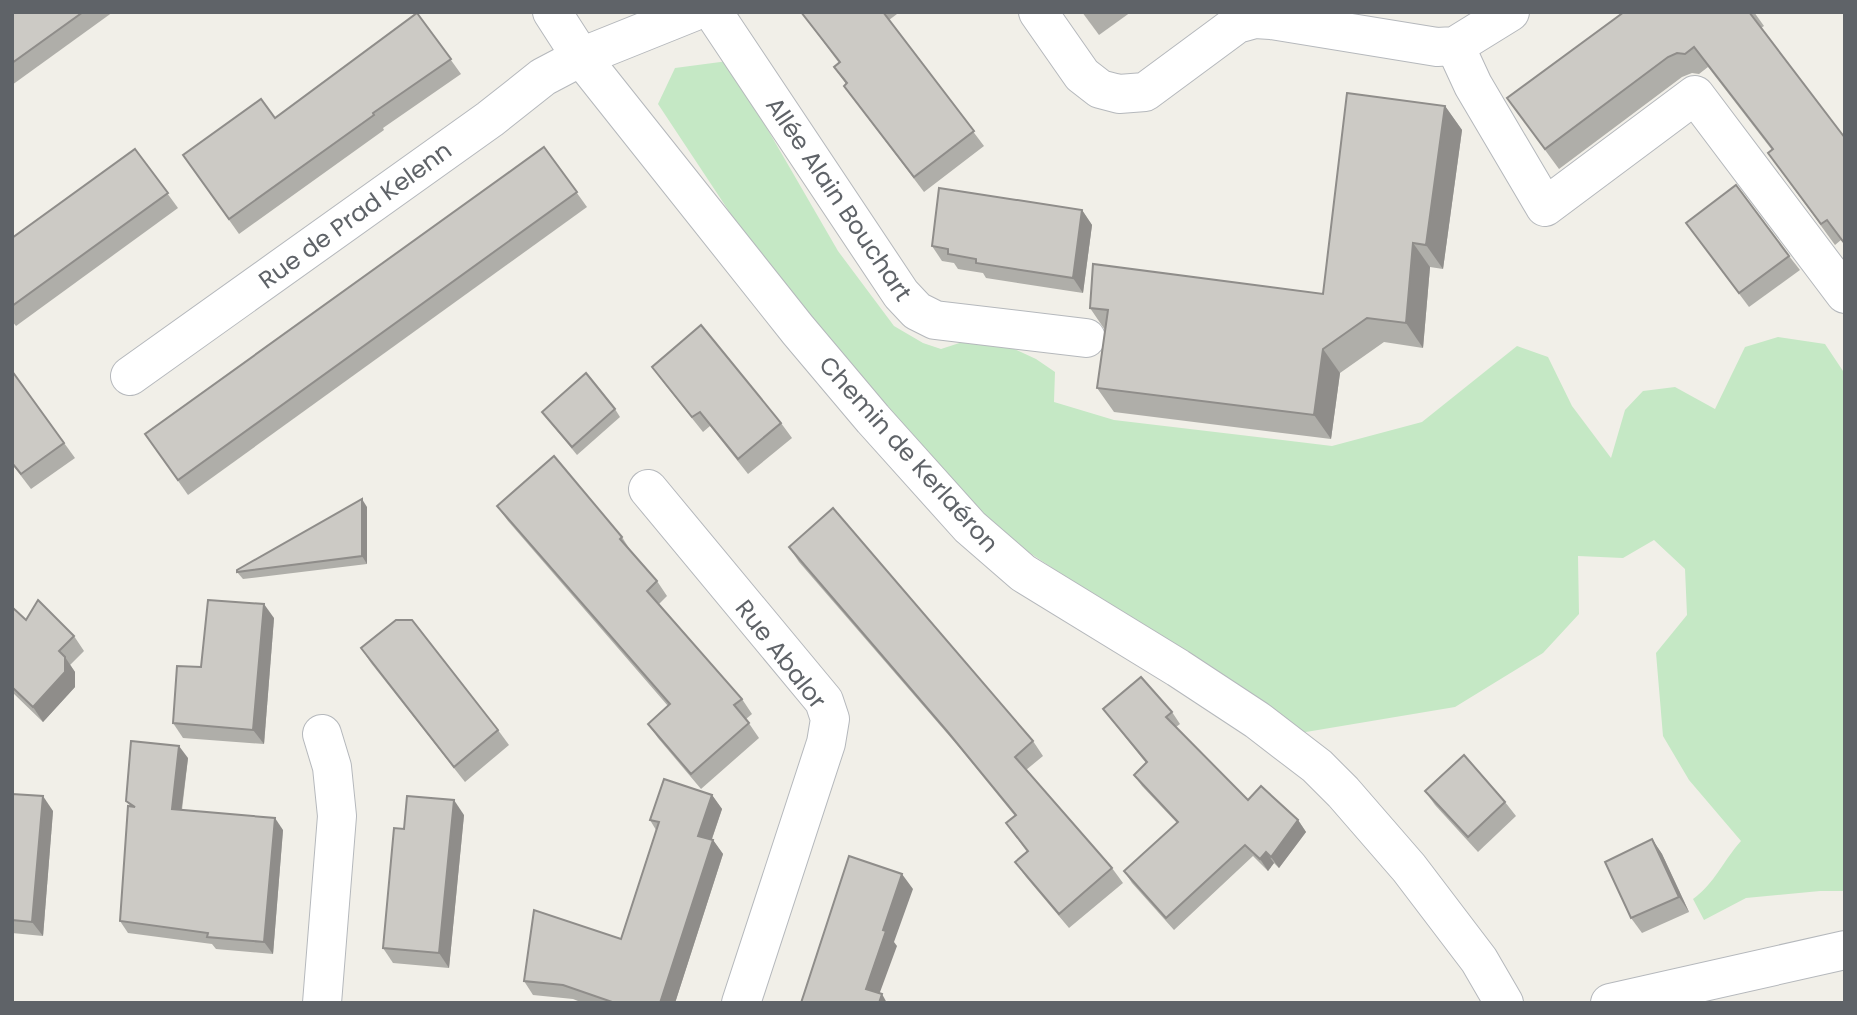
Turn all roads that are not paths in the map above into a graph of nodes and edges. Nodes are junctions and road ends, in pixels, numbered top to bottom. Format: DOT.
graph roads {
  1 [pos="552,12"];
  2 [pos="694,12"];
  3 [pos="713,12"];
  4 [pos="1038,12"];
  5 [pos="1510,12"];
  6 [pos="1455,47"];
  7 [pos="581,57"];
  8 [pos="1845,295"];
  9 [pos="1086,338"];
  10 [pos="130,376"];
  11 [pos="648,489"];
  12 [pos="322,734"];
  13 [pos="1845,950"];
  14 [pos="322,1003"];
  15 [pos="741,1003"];
  16 [pos="1504,1003"];
  17 [pos="1610,1003"];
  1 -- 7 [label="street, Chemin de Kerlaéron"];
  2 -- 7 [label="street, Rue de Prad Kelenn"];
  3 -- 9 [label="street, Allée Alain Bouchart"];
  4 -- 6 [label="street"];
  5 -- 6 [label="street"];
  6 -- 8 [label="street"];
  7 -- 10 [label="street, Rue de Prad Kelenn"];
  7 -- 16 [label="street, Chemin de Kerlaéron"];
  11 -- 15 [label="street, Rue Abalor"];
  12 -- 14 [label="street"];
  13 -- 17 [label="street"];
}
